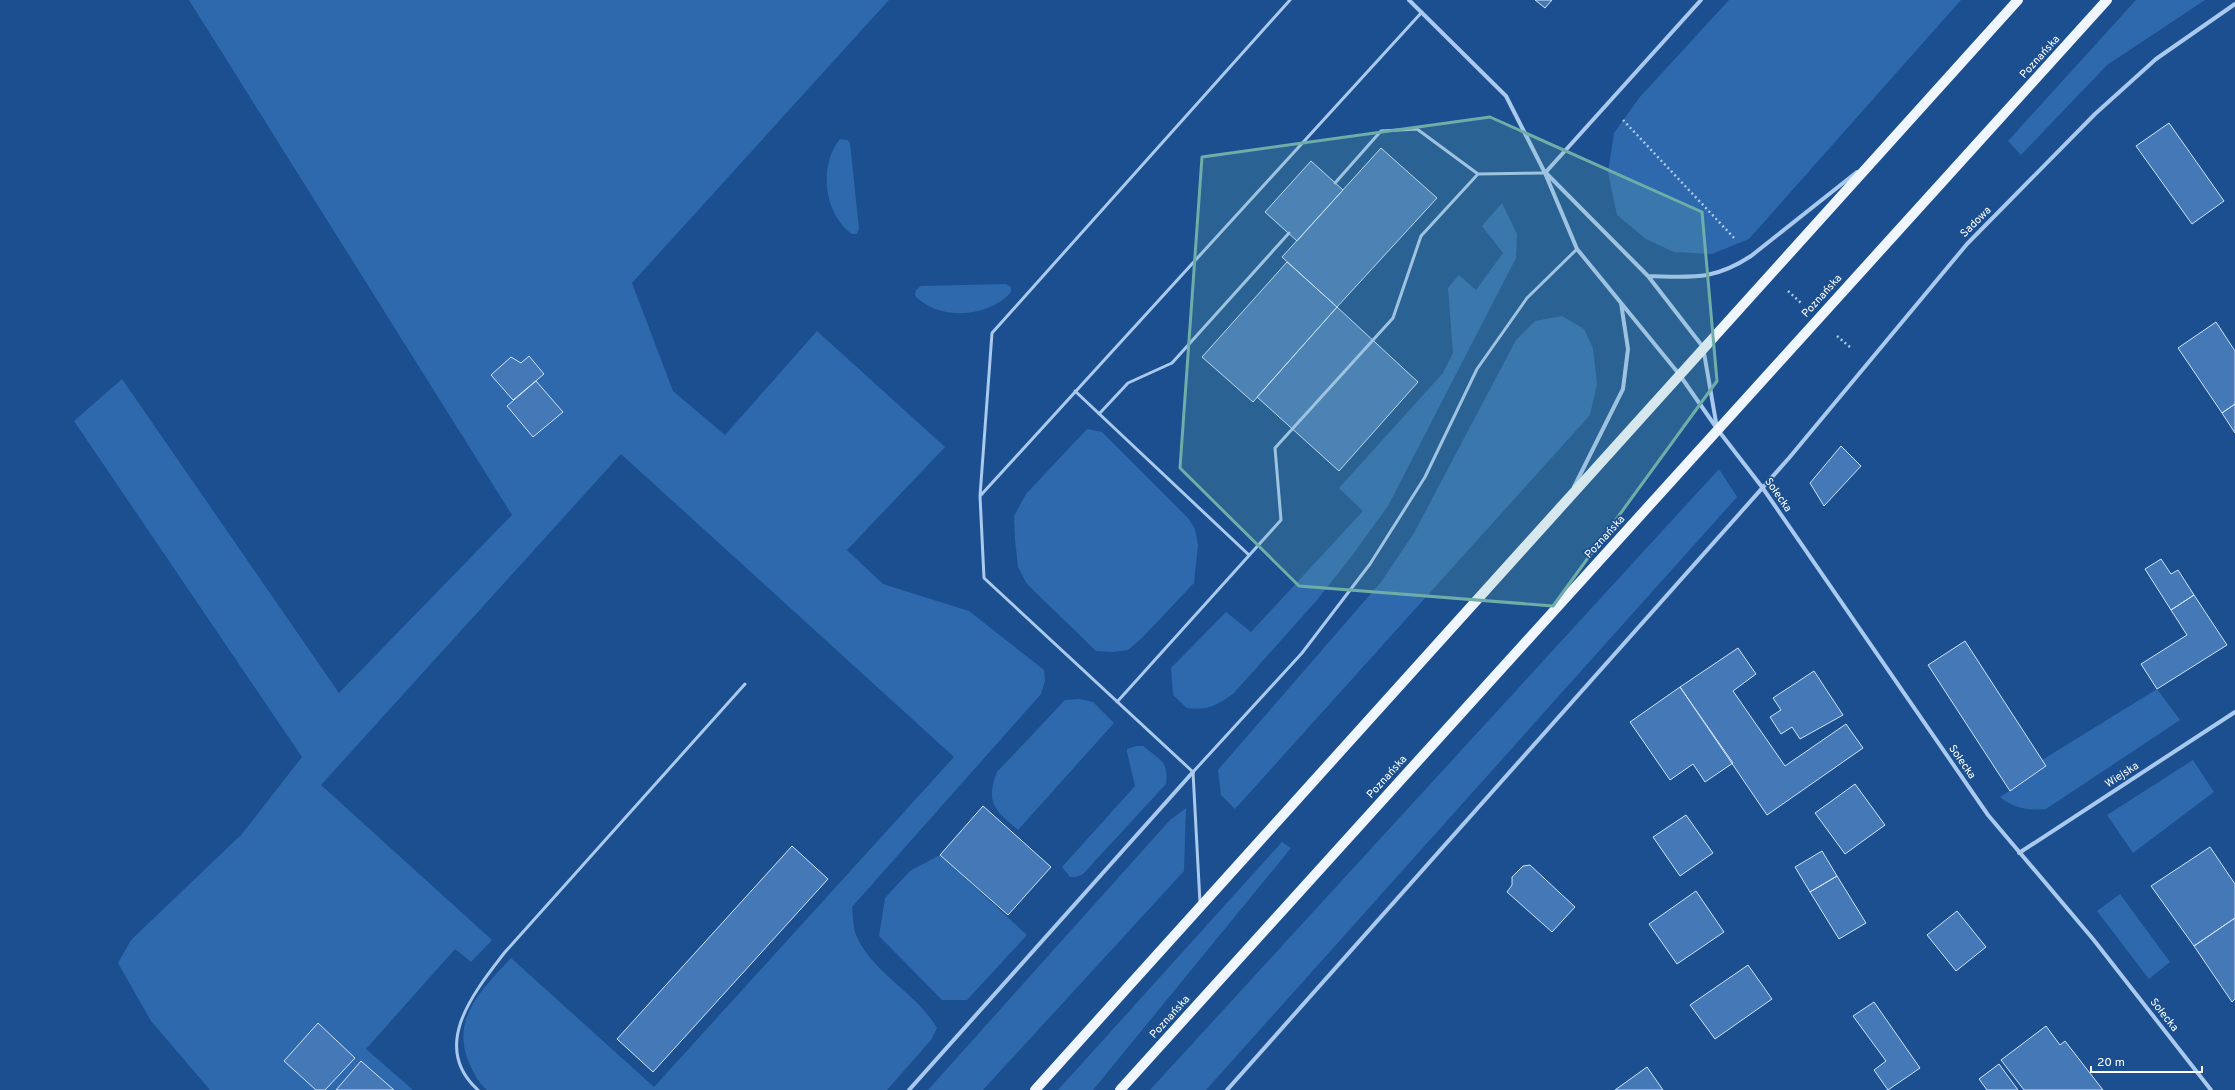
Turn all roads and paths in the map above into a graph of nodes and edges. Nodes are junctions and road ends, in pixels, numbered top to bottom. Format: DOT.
graph roads {
  1 [pos="1290,0"];
  2 [pos="1409,0"];
  3 [pos="1701,0"];
  4 [pos="2018,0"];
  5 [pos="2107,0"];
  6 [pos="2235,4"];
  7 [pos="1422,12"];
  8 [pos="1607,102"];
  9 [pos="1871,161"];
  10 [pos="1545,173"];
  11 [pos="1478,174"];
  12 [pos="1335,183"];
  13 [pos="1289,233"];
  14 [pos="1578,249"];
  15 [pos="1751,256"];
  16 [pos="1769,274"];
  17 [pos="1648,276"];
  18 [pos="1621,302"];
  19 [pos="1818,318"];
  20 [pos="1703,347"];
  21 [pos="1867,362"];
  22 [pos="1679,374"];
  23 [pos="1075,391"];
  24 [pos="1099,414"];
  25 [pos="1718,430"];
  26 [pos="1762,487"];
  27 [pos="980,496"];
  28 [pos="1568,497"];
  29 [pos="1249,555"];
  30 [pos="744,684"];
  31 [pos="1117,702"];
  32 [pos="2235,712"];
  33 [pos="1193,772"];
  34 [pos="2019,853"];
  35 [pos="1200,907"];
  36 [pos="478,1090"];
  37 [pos="910,1090"];
  38 [pos="1035,1090"];
  39 [pos="1120,1090"];
  40 [pos="1227,1090"];
  41 [pos="2211,1090"];
  1 -- 27 [label="lane"];
  2 -- 7 [label="street"];
  3 -- 8 [label="street"];
  4 -- 9 [label="main road"];
  5 -- 19 [label="main road, Poznańska"];
  6 -- 21 [label="street, Sadowa"];
  7 -- 10 [label="street"];
  7 -- 23 [label="lane"];
  8 -- 10 [label="street"];
  8 -- 15 [label="path"];
  9 -- 15 [label="street"];
  9 -- 16 [label="main road"];
  10 -- 11 [label="lane"];
  10 -- 14 [label="street, Sołecka"];
  10 -- 17 [label="street"];
  11 -- 12 [label="lane"];
  11 -- 29 [label="lane"];
  13 -- 24 [label="lane"];
  14 -- 18 [label="street, Sołecka"];
  14 -- 33 [label="lane"];
  15 -- 17 [label="street"];
  16 -- 19 [label="path"];
  16 -- 20 [label="main road"];
  17 -- 20 [label="street"];
  18 -- 22 [label="street, Sołecka"];
  18 -- 28 [label="street"];
  19 -- 21 [label="path"];
  19 -- 25 [label="main road, Poznańska"];
  20 -- 22 [label="main road"];
  20 -- 25 [label="street"];
  21 -- 26 [label="street, Sadowa"];
  22 -- 25 [label="street, Sołecka"];
  22 -- 28 [label="main road"];
  23 -- 24 [label="lane"];
  23 -- 27 [label="lane"];
  24 -- 29 [label="lane"];
  25 -- 26 [label="street, Sołecka"];
  25 -- 39 [label="main road, Poznańska"];
  26 -- 34 [label="street, Sołecka"];
  26 -- 40 [label="street, Sadowa"];
  27 -- 31 [label="lane"];
  28 -- 35 [label="main road"];
  29 -- 31 [label="lane"];
  30 -- 36 [label="lane"];
  31 -- 33 [label="lane"];
  32 -- 34 [label="street, Wiejska"];
  33 -- 35 [label="lane"];
  33 -- 37 [label="street"];
  34 -- 41 [label="street, Sołecka"];
  35 -- 38 [label="main road"];
}
